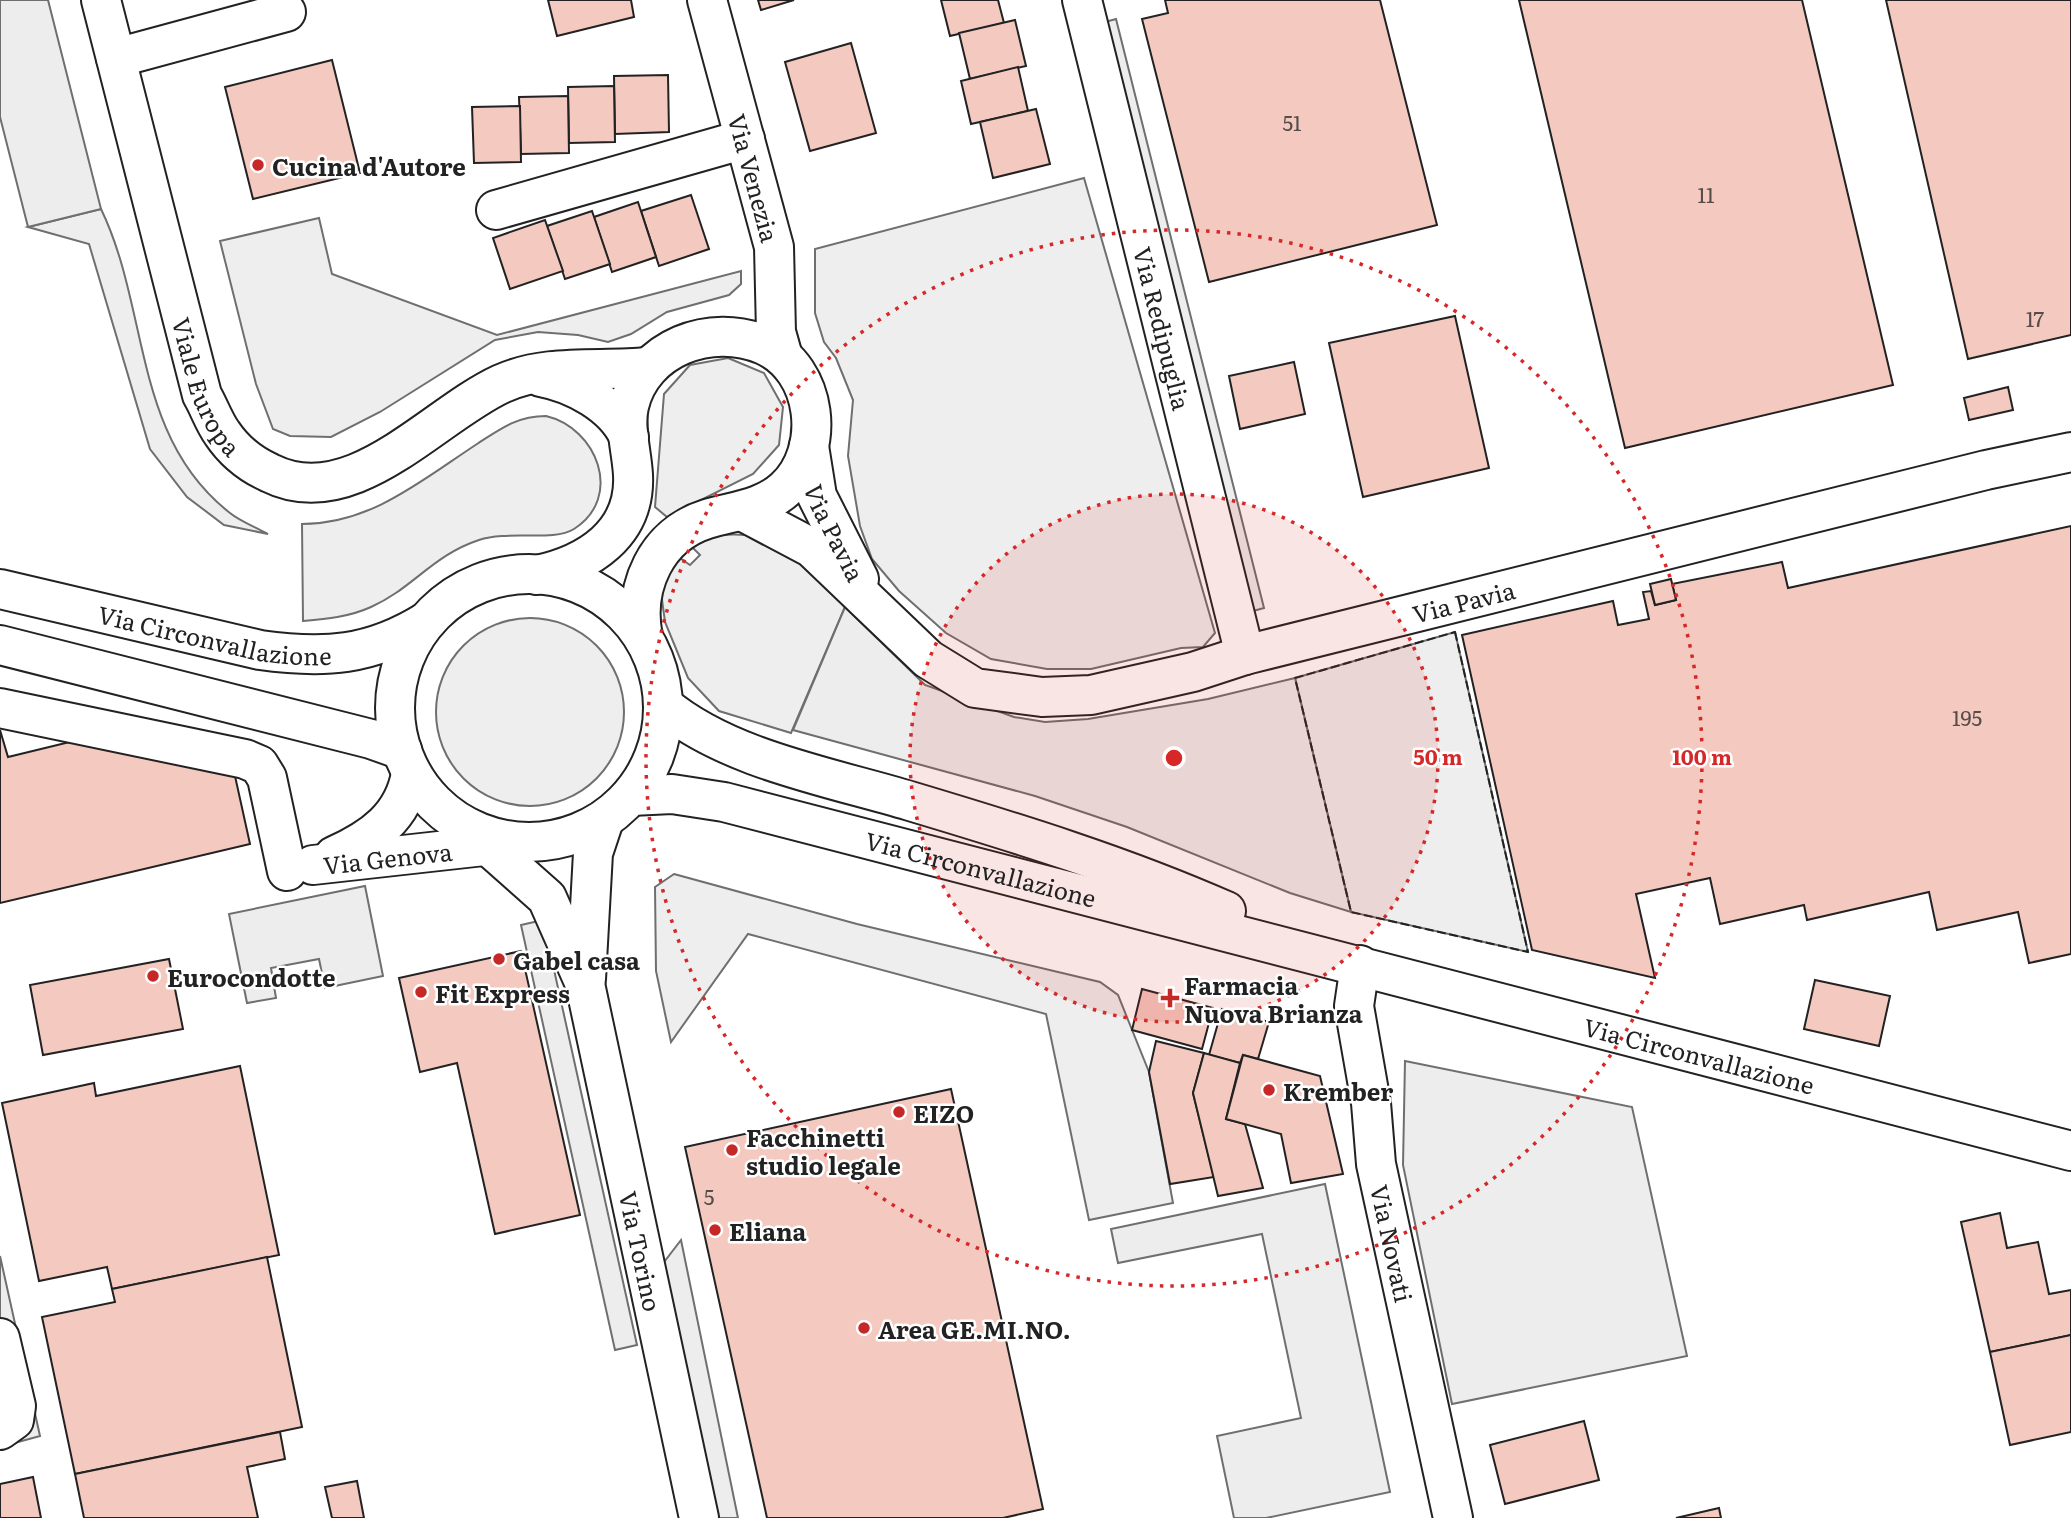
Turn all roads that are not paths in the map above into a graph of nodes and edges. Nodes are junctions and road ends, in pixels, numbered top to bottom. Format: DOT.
graph roads {
  1 [pos="101,0"];
  2 [pos="707,0"];
  3 [pos="1082,0"];
  4 [pos="286,12"];
  5 [pos="116,58"];
  6 [pos="744,139"];
  7 [pos="496,210"];
  8 [pos="783,357"];
  9 [pos="648,367"];
  10 [pos="526,376"];
  11 [pos="629,437"];
  12 [pos="809,446"];
  13 [pos="2071,452"];
  14 [pos="742,511"];
  15 [pos="537,575"];
  16 [pos="0,589"];
  17 [pos="876,612"];
  18 [pos="428,621"];
  19 [pos="643,637"];
  20 [pos="0,645"];
  21 [pos="1245,655"];
  22 [pos="663,705"];
  23 [pos="0,708"];
  24 [pos="407,762"];
  25 [pos="617,808"];
  26 [pos="493,838"];
  27 [pos="287,871"];
  28 [pos="1344,960"];
  29 [pos="585,984"];
  30 [pos="2071,1151"];
  31 [pos="0,1338"];
  32 [pos="0,1430"];
  33 [pos="699,1518"];
  34 [pos="1453,1518"];
  1 -- 5 [label="street, Viale Europa"];
  2 -- 6 [label="street, Via Venezia"];
  3 -- 21 [label="street, Via Redipuglia"];
  4 -- 5 [label="street"];
  5 -- 10 [label="street, Viale Europa"];
  6 -- 7 [label="street"];
  6 -- 8 [label="street, Via Venezia"];
  8 -- 9 [label="street"];
  8 -- 12 [label="street"];
  9 -- 10 [label="street, Viale Europa"];
  9 -- 11 [label="street"];
  10 -- 11 [label="street"];
  11 -- 15 [label="street"];
  12 -- 14 [label="street"];
  12 -- 17 [label="street, Via Pavia"];
  13 -- 21 [label="street, Via Pavia"];
  14 -- 17 [label="street, Via Pavia"];
  14 -- 19 [label="street"];
  15 -- 18 [label="street"];
  15 -- 19 [label="street"];
  16 -- 18 [label="street, Via Circonvallazione"];
  17 -- 21 [label="street, Via Pavia"];
  18 -- 24 [label="street"];
  19 -- 22 [label="street, Via Torino"];
  20 -- 24 [label="street"];
  22 -- 25 [label="street, Via Torino"];
  22 -- 28 [label="street, Via Circonvallazione"];
  23 -- 27 [label="street"];
  24 -- 26 [label="street, Via Torino"];
  24 -- 26 [label="street, Via Genova"];
  25 -- 26 [label="street"];
  25 -- 28 [label="street, Via Circonvallazione"];
  25 -- 29 [label="street, Via Torino"];
  26 -- 29 [label="street, Via Torino"];
  28 -- 30 [label="street, Via Circonvallazione"];
  28 -- 34 [label="street, Via Novati"];
  29 -- 33 [label="street, Via Torino"];
  31 -- 32 [label="street"];
}
